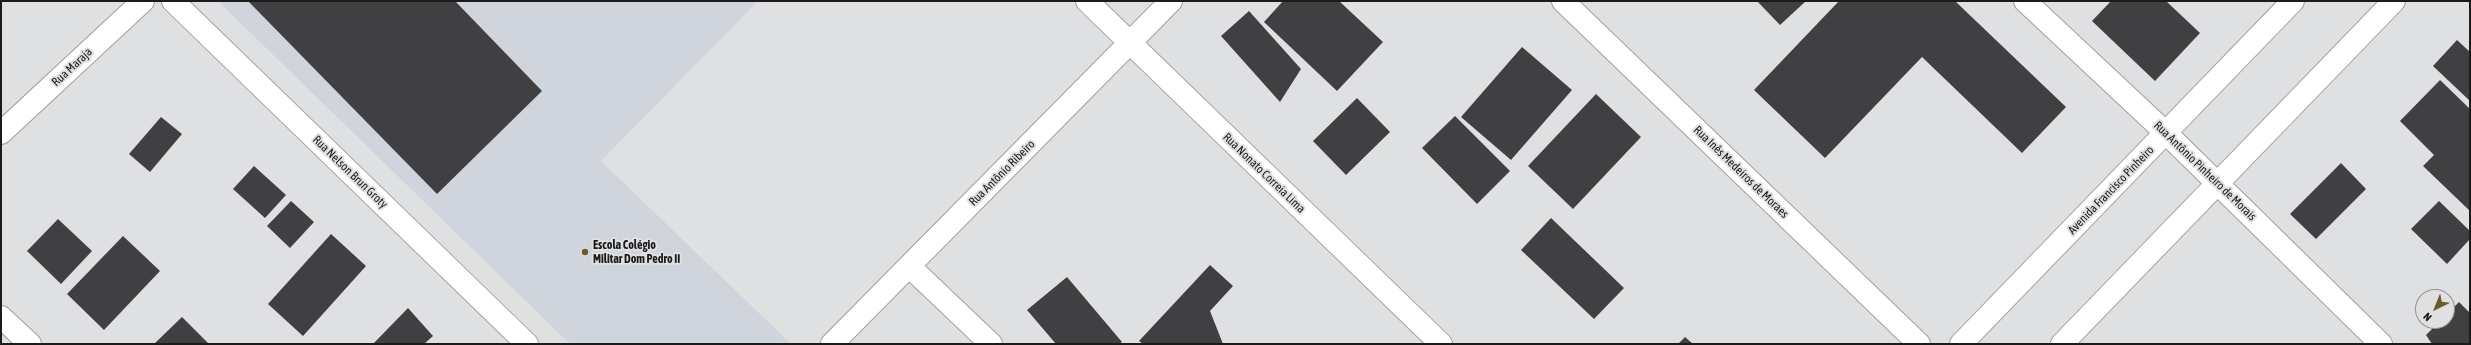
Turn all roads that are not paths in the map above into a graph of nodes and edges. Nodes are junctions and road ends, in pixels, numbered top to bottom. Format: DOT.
graph roads {
  1 [pos="143,1"];
  2 [pos="173,1"];
  3 [pos="1087,1"];
  4 [pos="1171,1"];
  5 [pos="1563,1"];
  6 [pos="2026,1"];
  7 [pos="2293,1"];
  8 [pos="2394,1"];
  9 [pos="1130,44"];
  10 [pos="2166,132"];
  11 [pos="1,133"];
  12 [pos="2218,184"];
  13 [pos="909,266"];
  14 [pos="1,317"];
  15 [pos="30,344"];
  16 [pos="527,344"];
  17 [pos="832,344"];
  18 [pos="991,344"];
  19 [pos="1442,344"];
  20 [pos="1919,344"];
  21 [pos="1961,344"];
  22 [pos="2062,344"];
  23 [pos="2381,344"];
  1 -- 11 [label="street, Rua Maraja"];
  2 -- 16 [label="street, Rua Nelson Brun Groty"];
  3 -- 9 [label="street, Rua Nonato Correia Lima"];
  4 -- 9 [label="street, Rua Antônio Ribeiro"];
  5 -- 20 [label="street, Rua Inês Medeiros de Moraes"];
  6 -- 10 [label="street, Rua Antônio Pinheiro de Morais"];
  7 -- 10 [label="street, Avenida Francisco Pinheiro"];
  8 -- 12 [label="street"];
  9 -- 13 [label="street, Rua Antônio Ribeiro"];
  9 -- 19 [label="street, Rua Nonato Correia Lima"];
  10 -- 12 [label="street, Rua Antônio Pinheiro de Morais"];
  10 -- 21 [label="street, Avenida Francisco Pinheiro"];
  12 -- 22 [label="street"];
  12 -- 23 [label="street, Rua Antônio Pinheiro de Morais"];
  13 -- 17 [label="street, Rua Antônio Ribeiro"];
  13 -- 18 [label="street"];
  14 -- 15 [label="street"];
}
